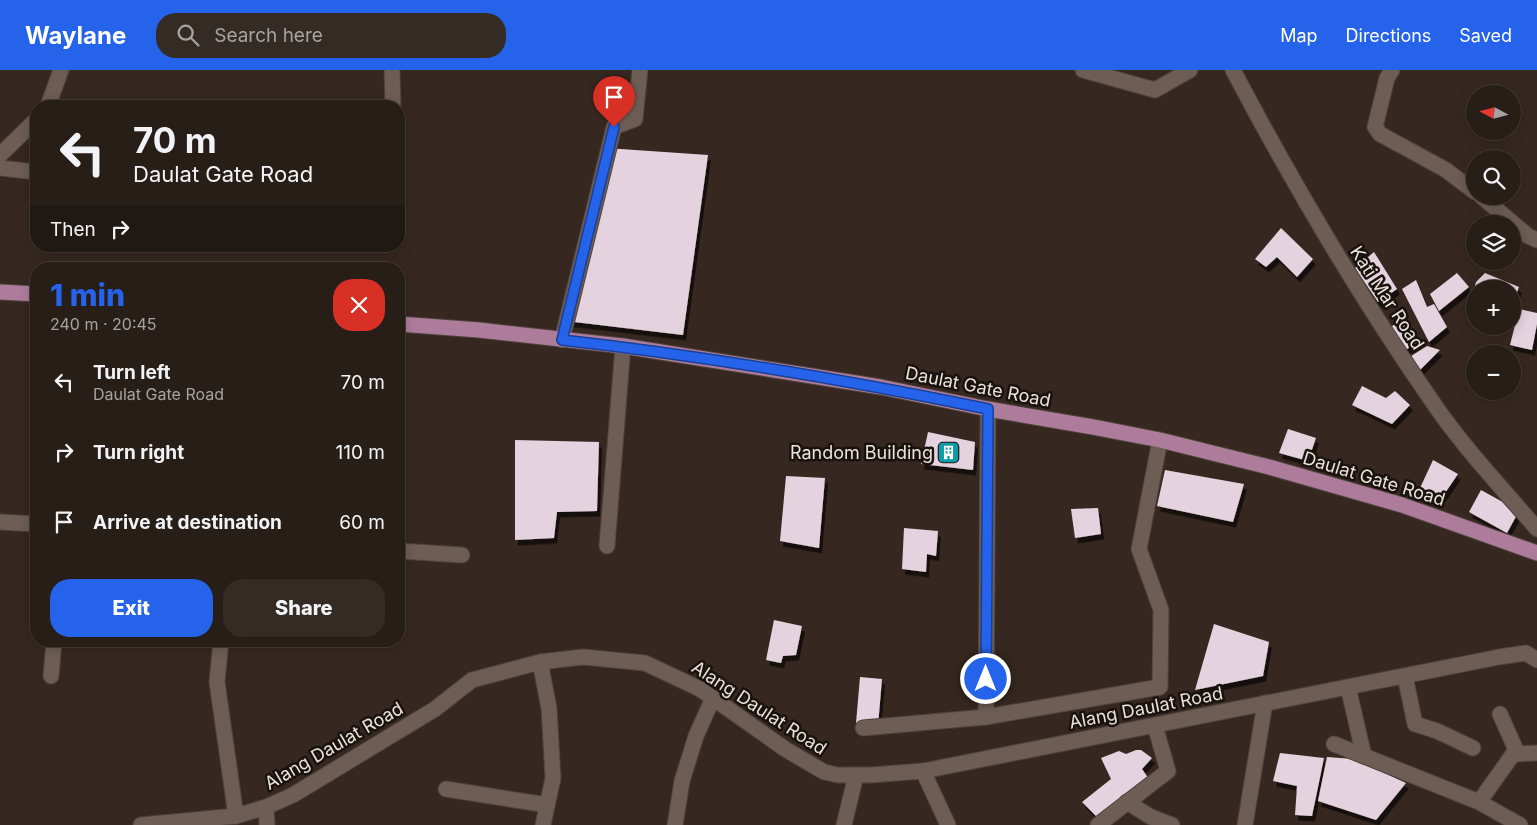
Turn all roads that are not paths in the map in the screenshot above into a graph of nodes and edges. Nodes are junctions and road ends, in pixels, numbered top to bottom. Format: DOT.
graph roads {
  1 [pos="61,70"];
  2 [pos="392,70"];
  3 [pos="640,70"];
  4 [pos="1083,70"];
  5 [pos="1190,70"];
  6 [pos="1233,70"];
  7 [pos="1392,70"];
  8 [pos="50,100"];
  9 [pos="393,100"];
  10 [pos="30,126"];
  11 [pos="0,155"];
  12 [pos="0,168"];
  13 [pos="30,171"];
  14 [pos="1466,185"];
  15 [pos="1491,205"];
  16 [pos="1537,240"];
  17 [pos="0,292"];
  18 [pos="30,294"];
  19 [pos="405,324"];
  20 [pos="562,340"];
  21 [pos="623,346"];
  22 [pos="988,409"];
  23 [pos="1160,440"];
  24 [pos="0,522"];
  25 [pos="30,524"];
  26 [pos="1537,529"];
  27 [pos="607,546"];
  28 [pos="405,551"];
  29 [pos="1537,553"];
  30 [pos="462,555"];
  31 [pos="53,647"];
  32 [pos="220,647"];
  33 [pos="1537,660"];
  34 [pos="540,662"];
  35 [pos="51,676"];
  36 [pos="1405,676"];
  37 [pos="1348,687"];
  38 [pos="713,698"];
  39 [pos="1266,703"];
  40 [pos="1500,714"];
  41 [pos="986,717"];
  42 [pos="1155,726"];
  43 [pos="863,728"];
  44 [pos="1334,744"];
  45 [pos="1473,748"];
  46 [pos="1537,753"];
  47 [pos="1513,754"];
  48 [pos="1364,756"];
  49 [pos="923,770"];
  50 [pos="856,775"];
  51 [pos="446,789"];
  52 [pos="1127,802"];
  53 [pos="1479,802"];
  54 [pos="548,805"];
  55 [pos="266,807"];
  56 [pos="236,816"];
  57 [pos="187,823"];
  58 [pos="141,825"];
  59 [pos="266,825"];
  60 [pos="543,825"];
  61 [pos="675,825"];
  62 [pos="844,825"];
  63 [pos="948,825"];
  64 [pos="1098,825"];
  65 [pos="1172,825"];
  66 [pos="1246,825"];
  67 [pos="1520,825"];
  1 -- 8 [label="street"];
  2 -- 9 [label="street"];
  3 -- 20 [label="street"];
  4 -- 5 [label="street"];
  6 -- 26 [label="street, Kati Mar Road"];
  7 -- 14 [label="street"];
  10 -- 11 [label="street"];
  12 -- 13 [label="street"];
  15 -- 16 [label="street"];
  17 -- 18 [label="main road"];
  19 -- 20 [label="main road, Daulat Gate Road"];
  20 -- 21 [label="main road, Daulat Gate Road"];
  21 -- 22 [label="main road, Daulat Gate Road"];
  21 -- 27 [label="street"];
  22 -- 23 [label="main road, Daulat Gate Road"];
  22 -- 41 [label="street"];
  23 -- 29 [label="main road, Daulat Gate Road"];
  23 -- 41 [label="street"];
  24 -- 25 [label="street"];
  28 -- 30 [label="street"];
  31 -- 35 [label="street"];
  32 -- 56 [label="street"];
  33 -- 36 [label="street, Alang Daulat Road"];
  34 -- 38 [label="street, Alang Daulat Road"];
  34 -- 54 [label="street"];
  34 -- 55 [label="street, Alang Daulat Road"];
  36 -- 37 [label="street, Alang Daulat Road"];
  36 -- 45 [label="street"];
  37 -- 39 [label="street, Alang Daulat Road"];
  37 -- 48 [label="street"];
  38 -- 50 [label="street, Alang Daulat Road"];
  38 -- 61 [label="street"];
  39 -- 42 [label="street, Alang Daulat Road"];
  39 -- 66 [label="street"];
  40 -- 47 [label="street"];
  41 -- 43 [label="street"];
  42 -- 49 [label="street, Alang Daulat Road"];
  42 -- 52 [label="street"];
  44 -- 48 [label="street"];
  46 -- 47 [label="street"];
  47 -- 53 [label="street"];
  48 -- 53 [label="street"];
  49 -- 50 [label="street, Alang Daulat Road"];
  49 -- 63 [label="street"];
  50 -- 62 [label="street"];
  51 -- 54 [label="street"];
  52 -- 64 [label="street"];
  52 -- 65 [label="street"];
  53 -- 67 [label="street"];
  54 -- 60 [label="street"];
  55 -- 56 [label="street, Alang Daulat Road"];
  55 -- 59 [label="street"];
  56 -- 57 [label="street, Alang Daulat Road"];
  57 -- 58 [label="street, Alang Daulat Road"];
}
